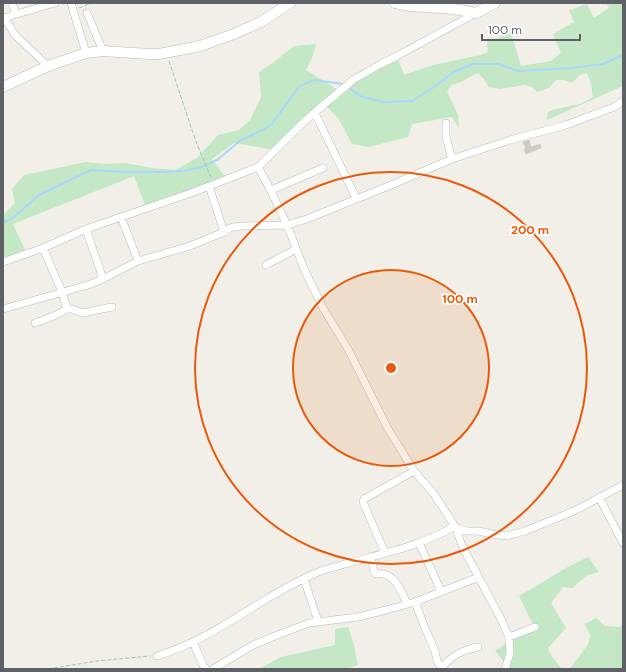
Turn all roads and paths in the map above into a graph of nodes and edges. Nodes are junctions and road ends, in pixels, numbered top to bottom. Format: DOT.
graph roads {
  1 [pos="12,3"];
  2 [pos="55,3"];
  3 [pos="71,3"];
  4 [pos="92,3"];
  5 [pos="290,3"];
  6 [pos="395,3"];
  7 [pos="495,3"];
  8 [pos="454,9"];
  9 [pos="73,11"];
  10 [pos="87,13"];
  11 [pos="476,13"];
  12 [pos="16,14"];
  13 [pos="3,18"];
  14 [pos="454,26"];
  15 [pos="103,51"];
  16 [pos="166,52"];
  17 [pos="86,53"];
  18 [pos="48,66"];
  19 [pos="3,87"];
  20 [pos="623,101"];
  21 [pos="315,113"];
  22 [pos="446,123"];
  23 [pos="452,159"];
  24 [pos="258,167"];
  25 [pos="323,168"];
  26 [pos="211,185"];
  27 [pos="271,190"];
  28 [pos="356,198"];
  29 [pos="121,217"];
  30 [pos="287,225"];
  31 [pos="86,229"];
  32 [pos="224,232"];
  33 [pos="42,248"];
  34 [pos="296,249"];
  35 [pos="138,261"];
  36 [pos="3,262"];
  37 [pos="266,265"];
  38 [pos="103,279"];
  39 [pos="62,292"];
  40 [pos="112,307"];
  41 [pos="3,309"];
  42 [pos="67,309"];
  43 [pos="35,324"];
  44 [pos="414,472"];
  45 [pos="623,485"];
  46 [pos="599,497"];
  47 [pos="455,527"];
  48 [pos="419,543"];
  49 [pos="623,543"];
  50 [pos="385,553"];
  51 [pos="371,556"];
  52 [pos="479,577"];
  53 [pos="304,579"];
  54 [pos="441,591"];
  55 [pos="411,602"];
  56 [pos="318,621"];
  57 [pos="535,627"];
  58 [pos="509,637"];
  59 [pos="193,642"];
  60 [pos="478,647"];
  61 [pos="157,656"];
  62 [pos="48,669"];
  63 [pos="206,669"];
  64 [pos="213,669"];
  65 [pos="505,669"];
  1 -- 12 [label="street"];
  2 -- 12 [label="street"];
  3 -- 9 [label="street"];
  4 -- 9 [label="path"];
  5 -- 16 [label="street"];
  6 -- 8 [label="street"];
  7 -- 11 [label="street"];
  8 -- 11 [label="street"];
  8 -- 14 [label="street"];
  9 -- 17 [label="street"];
  10 -- 15 [label="street"];
  11 -- 14 [label="street"];
  12 -- 13 [label="street"];
  13 -- 18 [label="street"];
  14 -- 21 [label="street"];
  15 -- 16 [label="street"];
  15 -- 17 [label="street"];
  16 -- 26 [label="path"];
  17 -- 18 [label="street"];
  18 -- 19 [label="street"];
  20 -- 23 [label="street"];
  21 -- 24 [label="street"];
  21 -- 28 [label="street"];
  22 -- 23 [label="street"];
  23 -- 28 [label="street"];
  24 -- 26 [label="street"];
  24 -- 27 [label="street"];
  25 -- 27 [label="street"];
  26 -- 29 [label="street"];
  26 -- 32 [label="street"];
  27 -- 30 [label="street"];
  28 -- 30 [label="street"];
  29 -- 31 [label="street"];
  29 -- 35 [label="street"];
  30 -- 32 [label="street"];
  30 -- 34 [label="street"];
  31 -- 33 [label="street"];
  31 -- 38 [label="street"];
  32 -- 35 [label="street"];
  33 -- 36 [label="street"];
  33 -- 39 [label="street"];
  34 -- 37 [label="street"];
  34 -- 44 [label="street"];
  35 -- 38 [label="street"];
  38 -- 39 [label="street"];
  39 -- 41 [label="street"];
  39 -- 42 [label="street"];
  40 -- 42 [label="street"];
  42 -- 43 [label="street"];
  44 -- 47 [label="street"];
  44 -- 50 [label="street"];
  45 -- 46 [label="street"];
  46 -- 47 [label="street"];
  46 -- 49 [label="street"];
  47 -- 48 [label="street"];
  47 -- 52 [label="street"];
  48 -- 50 [label="street"];
  48 -- 54 [label="street"];
  50 -- 51 [label="street"];
  51 -- 53 [label="street"];
  51 -- 55 [label="street"];
  52 -- 54 [label="street"];
  52 -- 58 [label="street"];
  53 -- 56 [label="street"];
  53 -- 59 [label="street"];
  54 -- 55 [label="street"];
  55 -- 56 [label="street"];
  55 -- 60 [label="street"];
  56 -- 64 [label="street"];
  57 -- 58 [label="street"];
  58 -- 65 [label="street"];
  59 -- 61 [label="street"];
  59 -- 63 [label="street"];
  61 -- 62 [label="path"];
}
